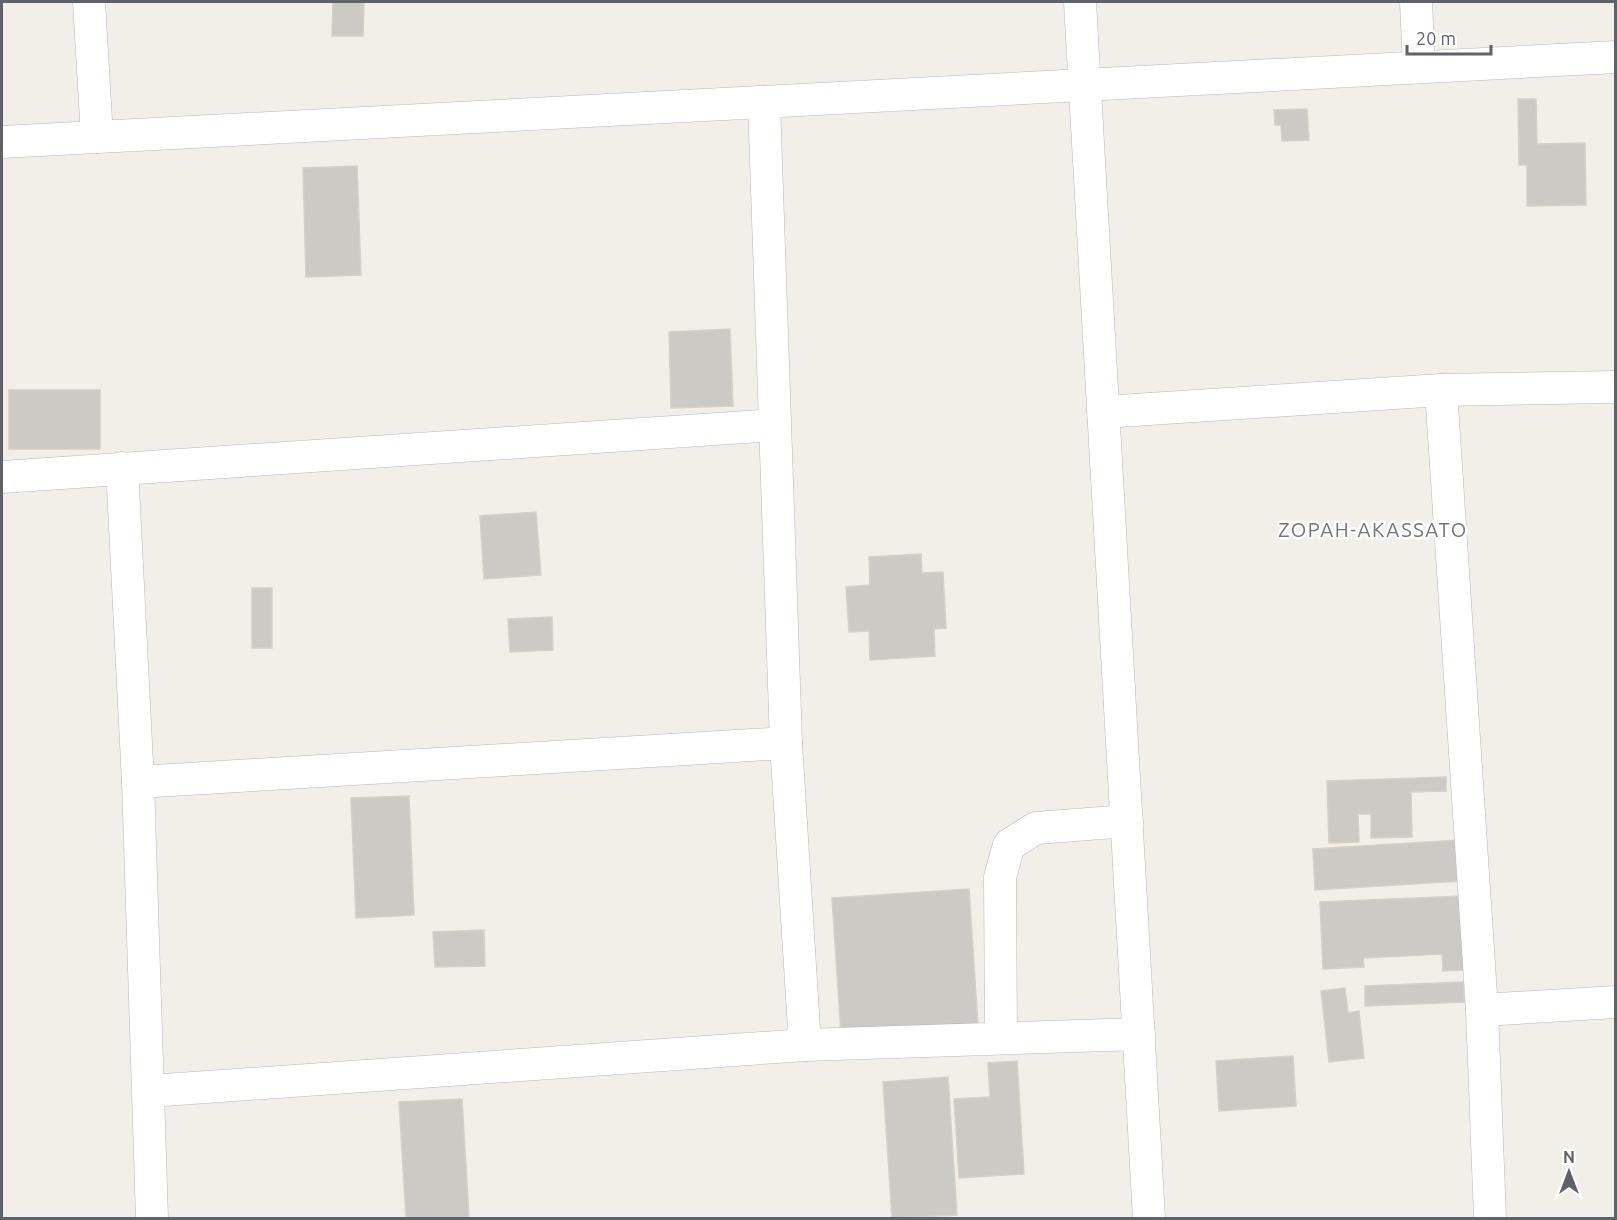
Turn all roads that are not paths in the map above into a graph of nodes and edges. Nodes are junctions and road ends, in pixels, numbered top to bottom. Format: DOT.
graph roads {
  1 [pos="89,2"];
  2 [pos="1080,2"];
  3 [pos="1416,2"];
  4 [pos="1616,57"];
  5 [pos="1419,67"];
  6 [pos="1084,85"];
  7 [pos="764,102"];
  8 [pos="97,137"];
  9 [pos="2,142"];
  10 [pos="1616,387"];
  11 [pos="1441,390"];
  12 [pos="1103,412"];
  13 [pos="774,425"];
  14 [pos="122,468"];
  15 [pos="2,477"];
  16 [pos="786,743"];
  17 [pos="138,782"];
  18 [pos="1126,821"];
  19 [pos="1616,1002"];
  20 [pos="1482,1010"];
  21 [pos="1139,1034"];
  22 [pos="1001,1038"];
  23 [pos="805,1045"];
  24 [pos="150,1091"];
  25 [pos="152,1218"];
  26 [pos="1149,1218"];
  27 [pos="1490,1218"];
  1 -- 8 [label="street"];
  2 -- 6 [label="street"];
  3 -- 5 [label="street"];
  4 -- 5 [label="street"];
  5 -- 6 [label="street"];
  6 -- 7 [label="street"];
  6 -- 12 [label="street"];
  7 -- 8 [label="street"];
  7 -- 13 [label="street"];
  8 -- 9 [label="street"];
  10 -- 11 [label="street"];
  11 -- 12 [label="street"];
  11 -- 20 [label="street"];
  12 -- 18 [label="street"];
  13 -- 14 [label="street"];
  13 -- 16 [label="street"];
  14 -- 15 [label="street"];
  14 -- 17 [label="street"];
  16 -- 17 [label="street"];
  16 -- 23 [label="street"];
  17 -- 24 [label="street"];
  18 -- 21 [label="street"];
  18 -- 22 [label="street"];
  19 -- 20 [label="street"];
  20 -- 27 [label="street"];
  21 -- 22 [label="street"];
  21 -- 26 [label="street"];
  22 -- 23 [label="street"];
  23 -- 24 [label="street"];
  24 -- 25 [label="street"];
}
